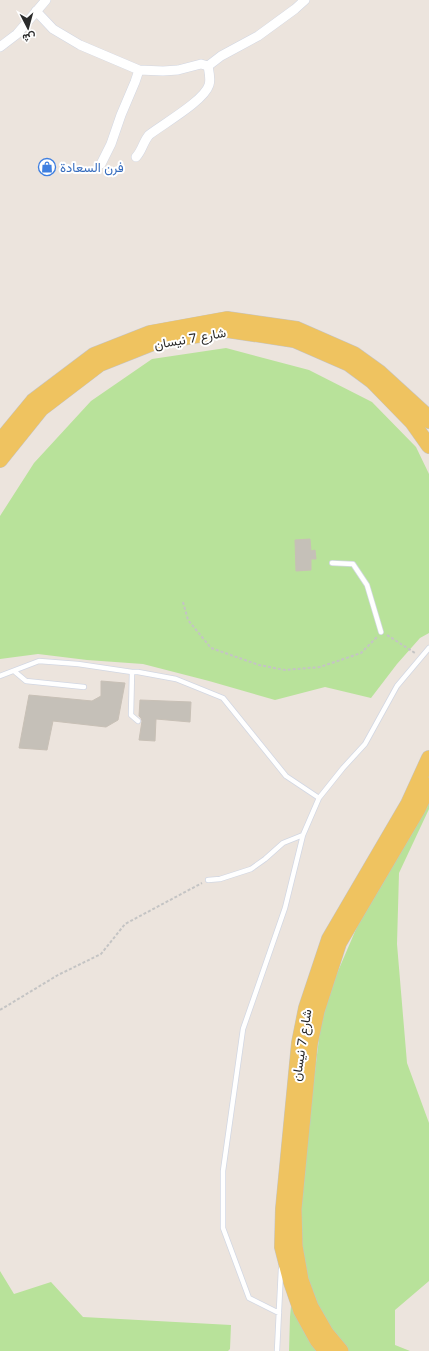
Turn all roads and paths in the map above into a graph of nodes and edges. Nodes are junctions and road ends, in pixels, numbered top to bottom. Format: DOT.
graph roads {
  1 [pos="46,0"];
  2 [pos="305,0"];
  3 [pos="36,11"];
  4 [pos="0,47"];
  5 [pos="208,66"];
  6 [pos="138,70"];
  7 [pos="136,157"];
  8 [pos="101,164"];
  9 [pos="429,421"];
  10 [pos="0,441"];
  11 [pos="429,446"];
  12 [pos="0,460"];
  13 [pos="332,563"];
  14 [pos="183,602"];
  15 [pos="381,632"];
  16 [pos="429,648"];
  17 [pos="421,657"];
  18 [pos="14,671"];
  19 [pos="132,672"];
  20 [pos="0,676"];
  21 [pos="84,687"];
  22 [pos="138,721"];
  23 [pos="429,758"];
  24 [pos="429,785"];
  25 [pos="319,798"];
  26 [pos="303,835"];
  27 [pos="208,880"];
  28 [pos="0,1010"];
  29 [pos="282,1247"];
  30 [pos="279,1313"];
  31 [pos="277,1351"];
  32 [pos="326,1351"];
  33 [pos="341,1351"];
  1 -- 3 [label="street"];
  2 -- 5 [label="street"];
  3 -- 4 [label="street"];
  3 -- 6 [label="street"];
  5 -- 6 [label="street"];
  5 -- 7 [label="street"];
  6 -- 8 [label="street"];
  9 -- 10 [label="main road, شارع 7 نيسان"];
  11 -- 12 [label="main road, شارع 7 نيسان"];
  13 -- 15 [label="lane"];
  14 -- 15 [label="path"];
  15 -- 17 [label="path"];
  16 -- 17 [label="lane"];
  17 -- 25 [label="lane"];
  18 -- 19 [label="lane"];
  18 -- 20 [label="lane"];
  18 -- 21 [label="lane"];
  19 -- 22 [label="lane"];
  19 -- 25 [label="lane"];
  23 -- 29 [label="main road, شارع 7 نيسان"];
  24 -- 33 [label="main road, شارع 7 نيسان"];
  25 -- 26 [label="lane"];
  26 -- 27 [label="lane"];
  26 -- 30 [label="lane"];
  27 -- 28 [label="path"];
  29 -- 30 [label="lane"];
  29 -- 32 [label="main road, شارع 7 نيسان"];
  30 -- 31 [label="lane"];
}
